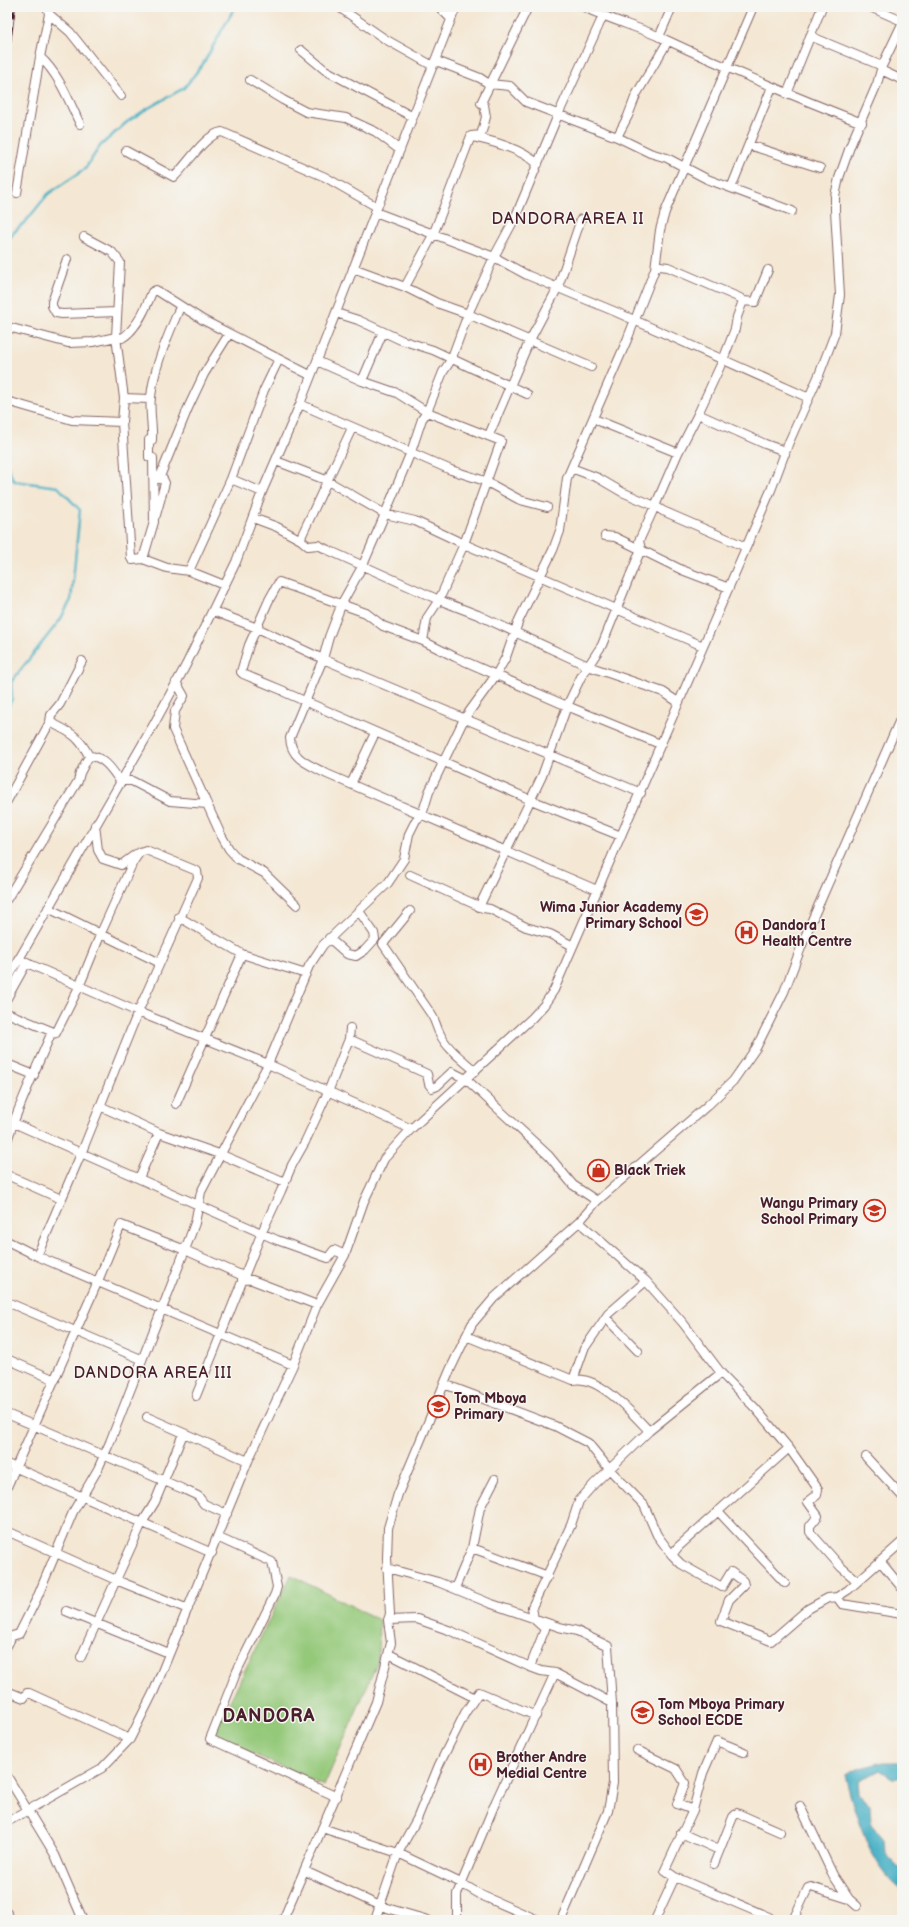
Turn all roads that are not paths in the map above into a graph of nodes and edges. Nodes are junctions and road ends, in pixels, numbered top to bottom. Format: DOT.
graph roads {
  1 [pos="438,7"];
  2 [pos="456,7"];
  3 [pos="528,7"];
  4 [pos="584,7"];
  5 [pos="672,7"];
  6 [pos="753,7"];
  7 [pos="822,7"];
  8 [pos="870,7"];
  9 [pos="340,8"];
  10 [pos="48,10"];
  11 [pos="603,16"];
  12 [pos="451,19"];
  13 [pos="902,21"];
  14 [pos="902,24"];
  15 [pos="810,36"];
  16 [pos="659,37"];
  17 [pos="668,41"];
  18 [pos="301,50"];
  19 [pos="40,57"];
  20 [pos="434,65"];
  21 [pos="726,67"];
  22 [pos="882,68"];
  23 [pos="250,80"];
  24 [pos="902,80"];
  25 [pos="489,84"];
  26 [pos="772,87"];
  27 [pos="787,94"];
  28 [pos="121,96"];
  29 [pos="558,115"];
  30 [pos="413,117"];
  31 [pos="862,123"];
  32 [pos="80,124"];
  33 [pos="471,136"];
  34 [pos="617,137"];
  35 [pos="749,145"];
  36 [pos="400,150"];
  37 [pos="126,151"];
  38 [pos="538,164"];
  39 [pos="683,166"];
  40 [pos="820,168"];
  41 [pos="731,188"];
  42 [pos="17,193"];
  43 [pos="376,210"];
  44 [pos="792,211"];
  45 [pos="581,219"];
  46 [pos="433,235"];
  47 [pos="84,237"];
  48 [pos="67,258"];
  49 [pos="494,258"];
  50 [pos="660,266"];
  51 [pos="353,268"];
  52 [pos="768,270"];
  53 [pos="558,287"];
  54 [pos="405,288"];
  55 [pos="743,301"];
  56 [pos="180,307"];
  57 [pos="117,312"];
  58 [pos="336,312"];
  59 [pos="468,314"];
  60 [pos="634,320"];
  61 [pos="8,327"];
  62 [pos="383,332"];
  63 [pos="229,334"];
  64 [pos="116,337"];
  65 [pos="529,342"];
  66 [pos="279,359"];
  67 [pos="451,360"];
  68 [pos="723,360"];
  69 [pos="317,361"];
  70 [pos="591,367"];
  71 [pos="310,375"];
  72 [pos="362,381"];
  73 [pos="510,384"];
  74 [pos="527,394"];
  75 [pos="124,398"];
  76 [pos="809,398"];
  77 [pos="150,399"];
  78 [pos="7,401"];
  79 [pos="300,404"];
  80 [pos="427,412"];
  81 [pos="698,414"];
  82 [pos="599,421"];
  83 [pos="122,422"];
  84 [pos="352,428"];
  85 [pos="489,435"];
  86 [pos="411,452"];
  87 [pos="678,453"];
  88 [pos="785,454"];
  89 [pos="276,461"];
  90 [pos="574,469"];
  91 [pos="156,479"];
  92 [pos="231,479"];
  93 [pos="326,480"];
  94 [pos="486,481"];
  95 [pos="262,492"];
  96 [pos="655,506"];
  97 [pos="547,507"];
  98 [pos="385,514"];
  99 [pos="253,518"];
  100 [pos="605,536"];
  101 [pos="301,540"];
  102 [pos="464,544"];
  103 [pos="746,547"];
  104 [pos="641,549"];
  105 [pos="143,559"];
  106 [pos="363,565"];
  107 [pos="189,571"];
  108 [pos="541,577"];
  109 [pos="224,585"];
  110 [pos="729,588"];
  111 [pos="439,600"];
  112 [pos="342,603"];
  113 [pos="616,608"];
  114 [pos="213,611"];
  115 [pos="257,628"];
  116 [pos="514,632"];
  117 [pos="423,641"];
  118 [pos="704,646"];
  119 [pos="323,659"];
  120 [pos="82,661"];
  121 [pos="588,666"];
  122 [pos="496,675"];
  123 [pos="176,682"];
  124 [pos="304,701"];
  125 [pos="678,702"];
  126 [pos="568,706"];
  127 [pos="902,715"];
  128 [pos="464,719"];
  129 [pos="50,722"];
  130 [pos="375,733"];
  131 [pos="660,744"];
  132 [pos="550,755"];
  133 [pos="89,756"];
  134 [pos="444,762"];
  135 [pos="120,781"];
  136 [pos="351,784"];
  137 [pos="641,793"];
  138 [pos="7,800"];
  139 [pos="531,800"];
  140 [pos="207,804"];
  141 [pos="422,815"];
  142 [pos="95,825"];
  143 [pos="621,836"];
  144 [pos="506,851"];
  145 [pos="140,852"];
  146 [pos="410,875"];
  147 [pos="597,890"];
  148 [pos="7,899"];
  149 [pos="297,905"];
  150 [pos="479,906"];
  151 [pos="48,908"];
  152 [pos="359,911"];
  153 [pos="410,911"];
  154 [pos="179,917"];
  155 [pos="101,933"];
  156 [pos="329,938"];
  157 [pos="573,946"];
  158 [pos="242,954"];
  159 [pos="18,960"];
  160 [pos="26,962"];
  161 [pos="160,963"];
  162 [pos="306,974"];
  163 [pos="7,980"];
  164 [pos="79,986"];
  165 [pos="7,998"];
  166 [pos="138,1012"];
  167 [pos="7,1013"];
  168 [pos="350,1028"];
  169 [pos="56,1033"];
  170 [pos="205,1039"];
  171 [pos="349,1039"];
  172 [pos="7,1064"];
  173 [pos="268,1064"];
  174 [pos="475,1071"];
  175 [pos="34,1075"];
  176 [pos="466,1079"];
  177 [pos="328,1092"];
  178 [pos="176,1104"];
  179 [pos="100,1106"];
  180 [pos="10,1122"];
  181 [pos="410,1128"];
  182 [pos="159,1133"];
  183 [pos="7,1141"];
  184 [pos="81,1154"];
  185 [pos="222,1155"];
  186 [pos="7,1175"];
  187 [pos="139,1178"];
  188 [pos="285,1182"];
  189 [pos="61,1199"];
  190 [pos="597,1201"];
  191 [pos="198,1204"];
  192 [pos="578,1222"];
  193 [pos="262,1232"];
  194 [pos="7,1241"];
  195 [pos="185,1250"];
  196 [pos="344,1255"];
  197 [pos="37,1256"];
  198 [pos="243,1278"];
  199 [pos="98,1281"];
  200 [pos="646,1281"];
  201 [pos="7,1302"];
  202 [pos="317,1305"];
  203 [pos="161,1308"];
  204 [pos="606,1318"];
  205 [pos="76,1331"];
  206 [pos="221,1335"];
  207 [pos="466,1336"];
  208 [pos="638,1351"];
  209 [pos="7,1359"];
  210 [pos="141,1359"];
  211 [pos="293,1365"];
  212 [pos="721,1373"];
  213 [pos="55,1380"];
  214 [pos="573,1380"];
  215 [pos="444,1384"];
  216 [pos="196,1396"];
  217 [pos="7,1414"];
  218 [pos="147,1417"];
  219 [pos="34,1426"];
  220 [pos="649,1431"];
  221 [pos="183,1434"];
  222 [pos="789,1448"];
  223 [pos="104,1456"];
  224 [pos="866,1457"];
  225 [pos="248,1461"];
  226 [pos="11,1466"];
  227 [pos="610,1470"];
  228 [pos="495,1479"];
  229 [pos="164,1481"];
  230 [pos="7,1487"];
  231 [pos="902,1496"];
  232 [pos="82,1497"];
  233 [pos="718,1511"];
  234 [pos="226,1514"];
  235 [pos="142,1523"];
  236 [pos="7,1530"];
  237 [pos="217,1537"];
  238 [pos="902,1542"];
  239 [pos="472,1548"];
  240 [pos="55,1552"];
  241 [pos="212,1553"];
  242 [pos="672,1555"];
  243 [pos="880,1561"];
  244 [pos="388,1568"];
  245 [pos="548,1576"];
  246 [pos="116,1580"];
  247 [pos="857,1581"];
  248 [pos="785,1583"];
  249 [pos="454,1588"];
  250 [pos="902,1588"];
  251 [pos="837,1597"];
  252 [pos="188,1609"];
  253 [pos="66,1610"];
  254 [pos="902,1614"];
  255 [pos="534,1618"];
  256 [pos="388,1620"];
  257 [pos="97,1624"];
  258 [pos="7,1646"];
  259 [pos="169,1653"];
  260 [pos="389,1654"];
  261 [pos="81,1657"];
  262 [pos="530,1667"];
  263 [pos="555,1673"];
  264 [pos="8,1692"];
  265 [pos="475,1698"];
  266 [pos="612,1703"];
  267 [pos="536,1716"];
  268 [pos="130,1739"];
  269 [pos="637,1750"];
  270 [pos="744,1752"];
  271 [pos="7,1776"];
  272 [pos="337,1797"];
  273 [pos="800,1806"];
  274 [pos="27,1810"];
  275 [pos="693,1810"];
  276 [pos="7,1822"];
  277 [pos="322,1828"];
  278 [pos="780,1832"];
  279 [pos="681,1833"];
  280 [pos="719,1850"];
  281 [pos="398,1853"];
  282 [pos="714,1864"];
  283 [pos="304,1871"];
  284 [pos="675,1877"];
  285 [pos="461,1883"];
  286 [pos="848,1899"];
  287 [pos="380,1906"];
  288 [pos="857,1906"];
  289 [pos="7,1913"];
  290 [pos="771,1919"];
  291 [pos="10,1920"];
  292 [pos="83,1920"];
  293 [pos="283,1920"];
  294 [pos="375,1920"];
  295 [pos="428,1920"];
  296 [pos="457,1920"];
  297 [pos="538,1920"];
  298 [pos="561,1920"];
  299 [pos="655,1920"];
  300 [pos="792,1920"];
  1 -- 12 [label="street"];
  2 -- 12 [label="street"];
  3 -- 25 [label="street"];
  4 -- 11 [label="street"];
  5 -- 16 [label="street"];
  6 -- 21 [label="street"];
  7 -- 15 [label="street"];
  8 -- 13 [label="street"];
  9 -- 20 [label="street"];
  10 -- 19 [label="street"];
  10 -- 28 [label="street"];
  11 -- 16 [label="street"];
  11 -- 29 [label="street"];
  12 -- 20 [label="street"];
  14 -- 22 [label="street"];
  15 -- 22 [label="street"];
  15 -- 27 [label="street"];
  16 -- 17 [label="street"];
  17 -- 21 [label="street"];
  17 -- 34 [label="street"];
  18 -- 30 [label="street"];
  19 -- 32 [label="street"];
  19 -- 42 [label="street"];
  20 -- 25 [label="street"];
  20 -- 30 [label="street"];
  21 -- 26 [label="street"];
  21 -- 39 [label="street"];
  22 -- 24 [label="street"];
  22 -- 31 [label="street"];
  23 -- 36 [label="street"];
  25 -- 29 [label="street"];
  25 -- 33 [label="street"];
  26 -- 27 [label="street"];
  26 -- 35 [label="street"];
  27 -- 31 [label="street"];
  29 -- 34 [label="street"];
  29 -- 38 [label="street"];
  30 -- 36 [label="street"];
  31 -- 76 [label="street"];
  33 -- 38 [label="street"];
  33 -- 46 [label="street"];
  34 -- 39 [label="street"];
  35 -- 40 [label="street"];
  35 -- 41 [label="street"];
  36 -- 43 [label="street"];
  37 -- 43 [label="street"];
  38 -- 49 [label="street"];
  39 -- 41 [label="street"];
  39 -- 60 [label="street"];
  41 -- 44 [label="street"];
  43 -- 46 [label="street"];
  43 -- 51 [label="street"];
  45 -- 53 [label="street"];
  46 -- 49 [label="street"];
  46 -- 54 [label="street"];
  47 -- 57 [label="street"];
  48 -- 57 [label="street"];
  49 -- 53 [label="street"];
  49 -- 59 [label="street"];
  50 -- 55 [label="street"];
  51 -- 54 [label="street"];
  51 -- 58 [label="street"];
  52 -- 55 [label="street"];
  53 -- 60 [label="street"];
  53 -- 65 [label="street"];
  54 -- 59 [label="street"];
  55 -- 68 [label="street"];
  56 -- 63 [label="street"];
  56 -- 64 [label="street"];
  56 -- 77 [label="street"];
  57 -- 64 [label="street"];
  58 -- 62 [label="street"];
  58 -- 69 [label="street"];
  59 -- 65 [label="street"];
  59 -- 67 [label="street"];
  60 -- 68 [label="street"];
  60 -- 108 [label="street"];
  61 -- 64 [label="street"];
  62 -- 67 [label="street"];
  62 -- 72 [label="street"];
  63 -- 66 [label="street"];
  63 -- 91 [label="street"];
  64 -- 75 [label="street"];
  65 -- 70 [label="street"];
  65 -- 73 [label="street"];
  66 -- 71 [label="street"];
  66 -- 92 [label="street"];
  67 -- 73 [label="street"];
  67 -- 80 [label="street"];
  68 -- 76 [label="street"];
  68 -- 81 [label="street"];
  69 -- 71 [label="street"];
  69 -- 72 [label="street"];
  71 -- 79 [label="street"];
  72 -- 80 [label="street"];
  73 -- 74 [label="street"];
  73 -- 85 [label="street"];
  75 -- 77 [label="street"];
  75 -- 83 [label="street"];
  76 -- 88 [label="street"];
  77 -- 91 [label="street"];
  78 -- 83 [label="street"];
  79 -- 84 [label="street"];
  79 -- 89 [label="street"];
  80 -- 85 [label="street"];
  80 -- 86 [label="street"];
  81 -- 87 [label="street"];
  81 -- 88 [label="street"];
  82 -- 87 [label="street"];
  83 -- 105 [label="street"];
  84 -- 86 [label="street"];
  84 -- 93 [label="street"];
  85 -- 94 [label="street"];
  86 -- 94 [label="street"];
  86 -- 98 [label="street"];
  87 -- 96 [label="street"];
  88 -- 103 [label="street"];
  89 -- 93 [label="street"];
  89 -- 95 [label="street"];
  90 -- 96 [label="street"];
  91 -- 105 [label="street"];
  92 -- 95 [label="street"];
  92 -- 107 [label="street"];
  93 -- 98 [label="street"];
  93 -- 101 [label="street"];
  94 -- 97 [label="street"];
  94 -- 102 [label="street"];
  95 -- 99 [label="street"];
  96 -- 103 [label="street"];
  96 -- 104 [label="street"];
  98 -- 102 [label="street"];
  98 -- 106 [label="street"];
  99 -- 101 [label="street"];
  99 -- 109 [label="street"];
  100 -- 104 [label="street"];
  101 -- 106 [label="street"];
  102 -- 108 [label="street"];
  102 -- 111 [label="street"];
  103 -- 110 [label="street"];
  104 -- 110 [label="street"];
  104 -- 113 [label="street"];
  105 -- 107 [label="street"];
  106 -- 111 [label="street"];
  106 -- 112 [label="street"];
  107 -- 109 [label="street"];
  108 -- 113 [label="street"];
  108 -- 116 [label="street"];
  109 -- 114 [label="street"];
  110 -- 118 [label="street"];
  111 -- 116 [label="street"];
  111 -- 117 [label="street"];
  112 -- 115 [label="street"];
  112 -- 117 [label="street"];
  112 -- 119 [label="street"];
  113 -- 118 [label="street"];
  113 -- 121 [label="street"];
  114 -- 115 [label="street"];
  114 -- 123 [label="street"];
  115 -- 119 [label="street"];
  115 -- 124 [label="street"];
  116 -- 121 [label="street"];
  116 -- 122 [label="street"];
  117 -- 122 [label="street"];
  118 -- 125 [label="street"];
  119 -- 124 [label="street"];
  119 -- 128 [label="street"];
  120 -- 129 [label="street"];
  121 -- 125 [label="street"];
  121 -- 126 [label="street"];
  122 -- 126 [label="street"];
  122 -- 128 [label="street"];
  123 -- 135 [label="street"];
  123 -- 140 [label="street"];
  124 -- 130 [label="street"];
  124 -- 136 [label="street"];
  125 -- 131 [label="street"];
  126 -- 131 [label="street"];
  126 -- 132 [label="street"];
  127 -- 190 [label="street"];
  128 -- 132 [label="street"];
  128 -- 134 [label="street"];
  129 -- 133 [label="street"];
  129 -- 138 [label="street"];
  130 -- 134 [label="street"];
  130 -- 136 [label="street"];
  131 -- 137 [label="street"];
  132 -- 137 [label="street"];
  132 -- 139 [label="street"];
  133 -- 135 [label="street"];
  133 -- 148 [label="street"];
  134 -- 139 [label="street"];
  134 -- 141 [label="street"];
  135 -- 140 [label="street"];
  135 -- 142 [label="street"];
  136 -- 141 [label="street"];
  137 -- 143 [label="street"];
  139 -- 143 [label="street"];
  139 -- 144 [label="street"];
  140 -- 149 [label="street"];
  141 -- 144 [label="street"];
  141 -- 152 [label="street"];
  142 -- 145 [label="street"];
  142 -- 151 [label="street"];
  143 -- 147 [label="street"];
  144 -- 147 [label="street"];
  144 -- 150 [label="street"];
  145 -- 154 [label="street"];
  145 -- 155 [label="street"];
  146 -- 150 [label="street"];
  147 -- 157 [label="street"];
  150 -- 157 [label="street"];
  151 -- 155 [label="street"];
  151 -- 159 [label="street"];
  152 -- 156 [label="street"];
  152 -- 156 [label="street"];
  153 -- 174 [label="street"];
  154 -- 158 [label="street"];
  154 -- 161 [label="street"];
  155 -- 161 [label="street"];
  155 -- 164 [label="street"];
  156 -- 162 [label="street"];
  157 -- 174 [label="street"];
  158 -- 162 [label="street"];
  158 -- 170 [label="street"];
  159 -- 160 [label="street"];
  159 -- 163 [label="street"];
  160 -- 164 [label="street"];
  160 -- 165 [label="street"];
  161 -- 166 [label="street"];
  162 -- 173 [label="street"];
  164 -- 166 [label="street"];
  164 -- 169 [label="street"];
  166 -- 170 [label="street"];
  166 -- 179 [label="street"];
  167 -- 169 [label="street"];
  168 -- 171 [label="street"];
  169 -- 175 [label="street"];
  170 -- 173 [label="street"];
  170 -- 178 [label="street"];
  171 -- 176 [label="street"];
  171 -- 177 [label="street"];
  172 -- 175 [label="street"];
  173 -- 177 [label="street"];
  173 -- 185 [label="street"];
  174 -- 176 [label="street"];
  175 -- 180 [label="street"];
  176 -- 181 [label="street"];
  176 -- 190 [label="street"];
  177 -- 181 [label="street"];
  177 -- 188 [label="street"];
  179 -- 182 [label="street"];
  179 -- 184 [label="street"];
  180 -- 183 [label="street"];
  180 -- 184 [label="street"];
  181 -- 196 [label="street"];
  182 -- 185 [label="street"];
  182 -- 187 [label="street"];
  184 -- 187 [label="street"];
  184 -- 189 [label="street"];
  185 -- 188 [label="street"];
  185 -- 191 [label="street"];
  186 -- 189 [label="street"];
  187 -- 191 [label="street"];
  188 -- 193 [label="street"];
  189 -- 197 [label="street"];
  190 -- 192 [label="street"];
  191 -- 193 [label="street"];
  191 -- 195 [label="street"];
  192 -- 200 [label="street"];
  192 -- 207 [label="street"];
  193 -- 196 [label="street"];
  193 -- 198 [label="street"];
  194 -- 197 [label="street"];
  195 -- 198 [label="street"];
  195 -- 199 [label="street"];
  195 -- 203 [label="street"];
  196 -- 202 [label="street"];
  197 -- 199 [label="street"];
  198 -- 202 [label="street"];
  198 -- 206 [label="street"];
  199 -- 203 [label="street"];
  199 -- 205 [label="street"];
  200 -- 204 [label="street"];
  200 -- 212 [label="street"];
  201 -- 205 [label="street"];
  202 -- 211 [label="street"];
  203 -- 206 [label="street"];
  203 -- 210 [label="street"];
  204 -- 208 [label="street"];
  204 -- 214 [label="street"];
  205 -- 210 [label="street"];
  205 -- 213 [label="street"];
  206 -- 211 [label="street"];
  206 -- 216 [label="street"];
  207 -- 214 [label="street"];
  207 -- 215 [label="street"];
  209 -- 213 [label="street"];
  210 -- 223 [label="street"];
  211 -- 225 [label="street"];
  212 -- 220 [label="street"];
  212 -- 222 [label="street"];
  213 -- 219 [label="street"];
  214 -- 220 [label="street"];
  215 -- 227 [label="street"];
  215 -- 244 [label="street"];
  217 -- 219 [label="street"];
  218 -- 221 [label="street"];
  219 -- 223 [label="street"];
  219 -- 226 [label="street"];
  220 -- 227 [label="street"];
  221 -- 225 [label="street"];
  221 -- 229 [label="street"];
  222 -- 233 [label="street"];
  222 -- 247 [label="street"];
  223 -- 229 [label="street"];
  223 -- 232 [label="street"];
  224 -- 231 [label="street"];
  225 -- 234 [label="street"];
  226 -- 230 [label="street"];
  226 -- 232 [label="street"];
  227 -- 242 [label="street"];
  227 -- 245 [label="street"];
  228 -- 239 [label="street"];
  229 -- 234 [label="street"];
  229 -- 235 [label="street"];
  232 -- 235 [label="street"];
  232 -- 240 [label="street"];
  233 -- 242 [label="street"];
  233 -- 248 [label="street"];
  234 -- 237 [label="street"];
  235 -- 241 [label="street"];
  235 -- 246 [label="street"];
  236 -- 240 [label="street"];
  237 -- 241 [label="street"];
  237 -- 272 [label="street"];
  238 -- 243 [label="street"];
  239 -- 245 [label="street"];
  239 -- 249 [label="street"];
  240 -- 246 [label="street"];
  240 -- 258 [label="street"];
  241 -- 252 [label="street"];
  242 -- 251 [label="street"];
  243 -- 247 [label="street"];
  243 -- 250 [label="street"];
  244 -- 249 [label="street"];
  244 -- 256 [label="street"];
  245 -- 255 [label="street"];
  246 -- 252 [label="street"];
  246 -- 257 [label="street"];
  247 -- 251 [label="street"];
  249 -- 255 [label="street"];
  251 -- 254 [label="street"];
  252 -- 259 [label="street"];
  253 -- 257 [label="street"];
  255 -- 262 [label="street"];
  255 -- 266 [label="street"];
  256 -- 260 [label="street"];
  256 -- 262 [label="street"];
  257 -- 259 [label="street"];
  257 -- 261 [label="street"];
  259 -- 268 [label="street"];
  260 -- 265 [label="street"];
  260 -- 272 [label="street"];
  262 -- 263 [label="street"];
  263 -- 266 [label="street"];
  263 -- 267 [label="street"];
  264 -- 268 [label="street"];
  265 -- 267 [label="street"];
  265 -- 281 [label="street"];
  266 -- 298 [label="street"];
  267 -- 285 [label="street"];
  268 -- 274 [label="street"];
  269 -- 275 [label="street"];
  270 -- 275 [label="street"];
  271 -- 274 [label="street"];
  272 -- 277 [label="street"];
  273 -- 286 [label="street"];
  274 -- 276 [label="street"];
  274 -- 292 [label="street"];
  275 -- 279 [label="street"];
  277 -- 281 [label="street"];
  277 -- 283 [label="street"];
  278 -- 280 [label="street"];
  279 -- 280 [label="street"];
  279 -- 284 [label="street"];
  280 -- 282 [label="street"];
  281 -- 285 [label="street"];
  281 -- 287 [label="street"];
  283 -- 287 [label="street"];
  283 -- 293 [label="street"];
  284 -- 290 [label="street"];
  284 -- 299 [label="street"];
  285 -- 296 [label="street"];
  285 -- 297 [label="street"];
  286 -- 288 [label="street"];
  286 -- 300 [label="street"];
  287 -- 294 [label="street"];
  287 -- 295 [label="street"];
  289 -- 291 [label="street"];
}
